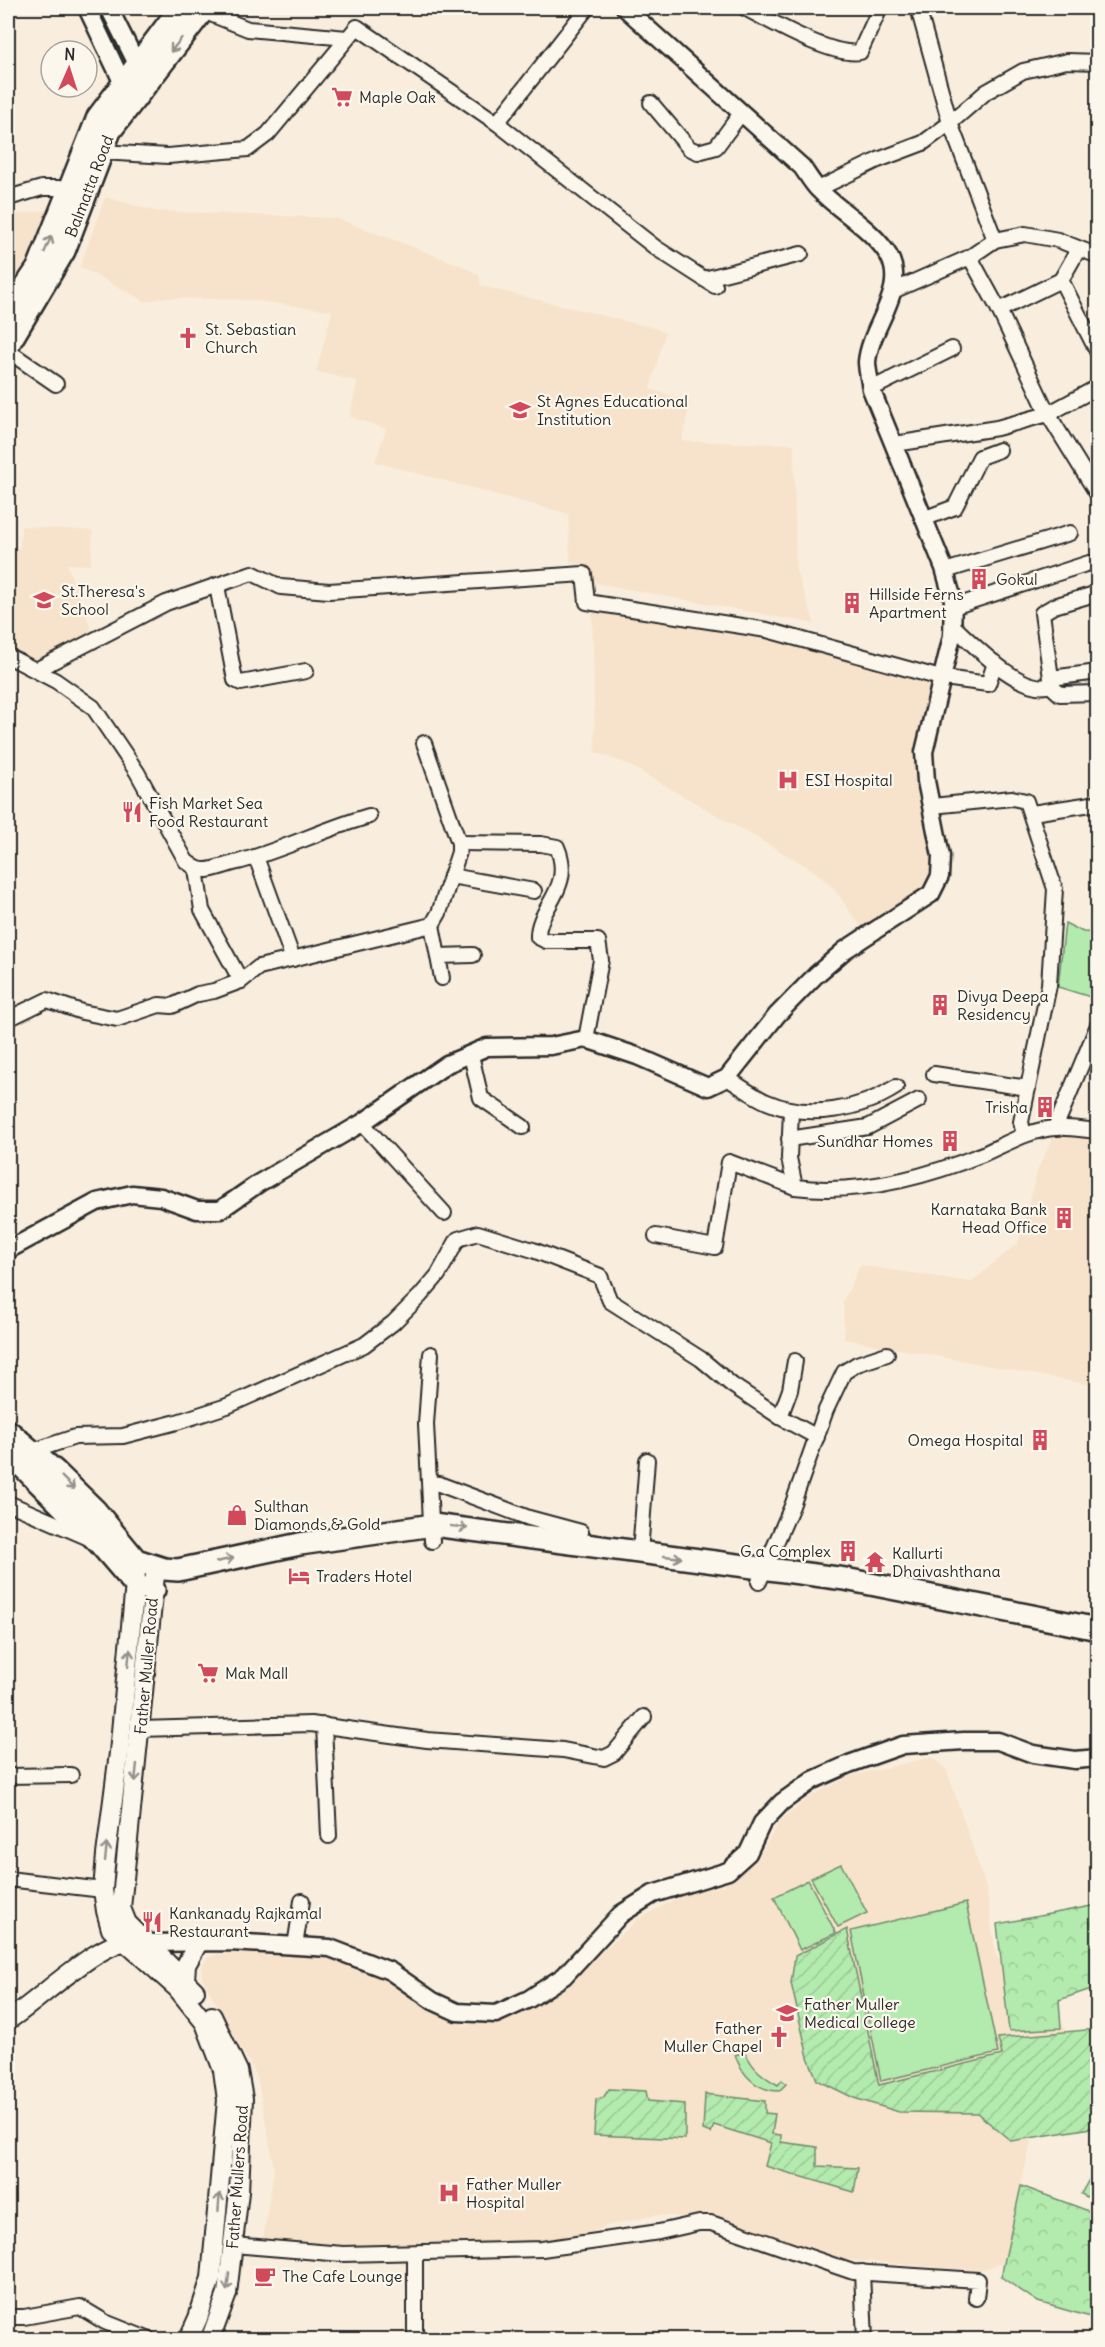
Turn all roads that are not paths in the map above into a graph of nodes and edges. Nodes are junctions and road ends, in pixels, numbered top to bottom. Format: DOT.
graph roads {
  1 [pos="87,8"];
  2 [pos="109,8"];
  3 [pos="180,8"];
  4 [pos="587,8"];
  5 [pos="625,8"];
  6 [pos="745,8"];
  7 [pos="880,8"];
  8 [pos="918,8"];
  9 [pos="204,9"];
  10 [pos="347,38"];
  11 [pos="1098,62"];
  12 [pos="142,74"];
  13 [pos="127,92"];
  14 [pos="651,103"];
  15 [pos="742,112"];
  16 [pos="496,123"];
  17 [pos="950,123"];
  18 [pos="101,152"];
  19 [pos="71,188"];
  20 [pos="818,189"];
  21 [pos="8,198"];
  22 [pos="995,240"];
  23 [pos="1078,250"];
  24 [pos="801,254"];
  25 [pos="1098,256"];
  26 [pos="970,257"];
  27 [pos="1061,280"];
  28 [pos="893,291"];
  29 [pos="999,310"];
  30 [pos="8,312"];
  31 [pos="8,345"];
  32 [pos="952,349"];
  33 [pos="8,351"];
  34 [pos="1098,353"];
  35 [pos="56,384"];
  36 [pos="1098,387"];
  37 [pos="871,389"];
  38 [pos="1048,414"];
  39 [pos="896,444"];
  40 [pos="999,450"];
  41 [pos="1098,495"];
  42 [pos="923,519"];
  43 [pos="1070,533"];
  44 [pos="1089,563"];
  45 [pos="945,571"];
  46 [pos="217,586"];
  47 [pos="1098,593"];
  48 [pos="953,607"];
  49 [pos="952,625"];
  50 [pos="8,656"];
  51 [pos="995,663"];
  52 [pos="36,670"];
  53 [pos="306,671"];
  54 [pos="1098,672"];
  55 [pos="942,678"];
  56 [pos="1050,682"];
  57 [pos="1098,693"];
  58 [pos="424,743"];
  59 [pos="1098,803"];
  60 [pos="932,806"];
  61 [pos="1032,813"];
  62 [pos="369,816"];
  63 [pos="459,843"];
  64 [pos="256,857"];
  65 [pos="196,869"];
  66 [pos="451,876"];
  67 [pos="534,891"];
  68 [pos="432,925"];
  69 [pos="472,955"];
  70 [pos="438,956"];
  71 [pos="293,959"];
  72 [pos="442,978"];
  73 [pos="241,981"];
  74 [pos="8,1019"];
  75 [pos="1098,1025"];
  76 [pos="586,1039"];
  77 [pos="471,1055"];
  78 [pos="934,1074"];
  79 [pos="727,1078"];
  80 [pos="896,1087"];
  81 [pos="1028,1088"];
  82 [pos="919,1100"];
  83 [pos="791,1110"];
  84 [pos="362,1123"];
  85 [pos="523,1126"];
  86 [pos="1055,1128"];
  87 [pos="1098,1131"];
  88 [pos="1024,1136"];
  89 [pos="789,1139"];
  90 [pos="795,1188"];
  91 [pos="444,1214"];
  92 [pos="656,1236"];
  93 [pos="8,1250"];
  94 [pos="431,1354"];
  95 [pos="887,1354"];
  96 [pos="795,1361"];
  97 [pos="780,1417"];
  98 [pos="8,1431"];
  99 [pos="817,1437"];
  100 [pos="17,1454"];
  101 [pos="647,1460"];
  102 [pos="430,1483"];
  103 [pos="8,1503"];
  104 [pos="580,1532"];
  105 [pos="432,1533"];
  106 [pos="99,1542"];
  107 [pos="640,1553"];
  108 [pos="146,1563"];
  109 [pos="762,1575"];
  110 [pos="145,1588"];
  111 [pos="1098,1629"];
  112 [pos="644,1717"];
  113 [pos="324,1725"];
  114 [pos="140,1730"];
  115 [pos="1098,1758"];
  116 [pos="71,1775"];
  117 [pos="8,1776"];
  118 [pos="328,1836"];
  119 [pos="8,1879"];
  120 [pos="104,1890"];
  121 [pos="302,1901"];
  122 [pos="121,1908"];
  123 [pos="122,1940"];
  124 [pos="147,1943"];
  125 [pos="198,1943"];
  126 [pos="296,1947"];
  127 [pos="185,1979"];
  128 [pos="8,2020"];
  129 [pos="233,2245"];
  130 [pos="415,2253"];
  131 [pos="862,2272"];
  132 [pos="976,2298"];
  133 [pos="8,2318"];
  134 [pos="150,2340"];
  135 [pos="188,2340"];
  136 [pos="210,2340"];
  137 [pos="415,2340"];
  138 [pos="865,2340"];
  1 -- 13 [label="street"];
  2 -- 12 [label="street"];
  3 -- 12 [label="main road"];
  4 -- 16 [label="street"];
  5 -- 15 [label="street"];
  6 -- 7 [label="street"];
  8 -- 17 [label="street"];
  9 -- 10 [label="street"];
  9 -- 12 [label="main road, Balmatta Road, one-way"];
  10 -- 16 [label="street"];
  10 -- 18 [label="street"];
  11 -- 17 [label="street"];
  12 -- 13 [label="main road, Balmatta Road"];
  13 -- 18 [label="main road, Balmatta Road"];
  13 -- 19 [label="main road"];
  14 -- 15 [label="street"];
  15 -- 20 [label="street"];
  16 -- 24 [label="street"];
  17 -- 20 [label="street"];
  17 -- 22 [label="street"];
  18 -- 31 [label="main road, Balmatta Road"];
  19 -- 21 [label="street"];
  30 -- 19 [label="main road, one-way"];
  20 -- 28 [label="street"];
  22 -- 23 [label="street"];
  22 -- 26 [label="street"];
  23 -- 25 [label="street"];
  23 -- 27 [label="street"];
  26 -- 28 [label="street"];
  26 -- 29 [label="street"];
  27 -- 29 [label="street"];
  27 -- 34 [label="street"];
  28 -- 37 [label="street"];
  29 -- 38 [label="street"];
  32 -- 37 [label="street"];
  33 -- 35 [label="street"];
  36 -- 38 [label="street"];
  37 -- 39 [label="street"];
  38 -- 39 [label="street"];
  38 -- 41 [label="street"];
  39 -- 42 [label="street"];
  40 -- 42 [label="street"];
  42 -- 45 [label="street"];
  43 -- 45 [label="street"];
  44 -- 48 [label="street"];
  45 -- 48 [label="street"];
  46 -- 52 [label="street"];
  46 -- 53 [label="street"];
  46 -- 55 [label="street"];
  47 -- 56 [label="street"];
  48 -- 49 [label="street"];
  49 -- 51 [label="street"];
  49 -- 55 [label="street"];
  50 -- 52 [label="street"];
  51 -- 55 [label="street"];
  51 -- 56 [label="street"];
  52 -- 65 [label="street"];
  54 -- 56 [label="street"];
  55 -- 60 [label="street"];
  56 -- 57 [label="street"];
  58 -- 63 [label="street"];
  59 -- 61 [label="street"];
  60 -- 61 [label="street"];
  60 -- 79 [label="street"];
  61 -- 81 [label="street"];
  62 -- 64 [label="street"];
  63 -- 66 [label="street"];
  63 -- 76 [label="street"];
  64 -- 65 [label="street"];
  64 -- 71 [label="street"];
  65 -- 73 [label="street"];
  66 -- 67 [label="street"];
  66 -- 68 [label="street"];
  68 -- 70 [label="street"];
  68 -- 71 [label="street"];
  69 -- 70 [label="street"];
  70 -- 72 [label="street"];
  71 -- 73 [label="street"];
  73 -- 74 [label="street"];
  75 -- 86 [label="street"];
  76 -- 77 [label="street"];
  76 -- 79 [label="street"];
  77 -- 84 [label="street"];
  77 -- 85 [label="street"];
  78 -- 81 [label="street"];
  79 -- 83 [label="street"];
  80 -- 83 [label="street"];
  81 -- 88 [label="street"];
  82 -- 89 [label="street"];
  83 -- 89 [label="street"];
  84 -- 91 [label="street"];
  84 -- 93 [label="street"];
  86 -- 87 [label="street"];
  86 -- 88 [label="street"];
  88 -- 90 [label="street"];
  89 -- 90 [label="street"];
  90 -- 92 [label="street"];
  94 -- 102 [label="street"];
  95 -- 99 [label="street"];
  96 -- 97 [label="street"];
  97 -- 99 [label="street"];
  97 -- 100 [label="street"];
  98 -- 100 [label="main road"];
  99 -- 109 [label="street"];
  100 -- 106 [label="main road, Father Muller Road"];
  100 -- 108 [label="main road, one-way"];
  101 -- 107 [label="street"];
  102 -- 104 [label="street"];
  102 -- 105 [label="street"];
  103 -- 106 [label="street"];
  105 -- 107 [label="main road, one-way"];
  108 -- 105 [label="main road, one-way"];
  106 -- 110 [label="main road, Father Muller Road"];
  107 -- 109 [label="main road, one-way"];
  108 -- 110 [label="main road"];
  109 -- 111 [label="main road"];
  110 -- 114 [label="main road, Father Muller Road"];
  120 -- 110 [label="main road, one-way"];
  112 -- 113 [label="street"];
  113 -- 114 [label="street"];
  113 -- 118 [label="street"];
  114 -- 122 [label="main road, Father Muller Road, one-way"];
  115 -- 126 [label="street"];
  116 -- 117 [label="street"];
  119 -- 120 [label="street"];
  120 -- 123 [label="main road"];
  121 -- 126 [label="street"];
  122 -- 124 [label="main road, Father Mullers Road"];
  123 -- 124 [label="main road"];
  123 -- 128 [label="main road"];
  135 -- 123 [label="main road, one-way"];
  124 -- 125 [label="street"];
  124 -- 127 [label="main road, Father Mullers Road"];
  125 -- 126 [label="street"];
  125 -- 127 [label="main road"];
  127 -- 129 [label="main road, Father Mullers Road"];
  129 -- 130 [label="street"];
  129 -- 136 [label="main road, Father Mullers Road, one-way"];
  130 -- 131 [label="street"];
  130 -- 137 [label="street"];
  131 -- 132 [label="street"];
  131 -- 138 [label="street"];
  133 -- 134 [label="street"];
}
